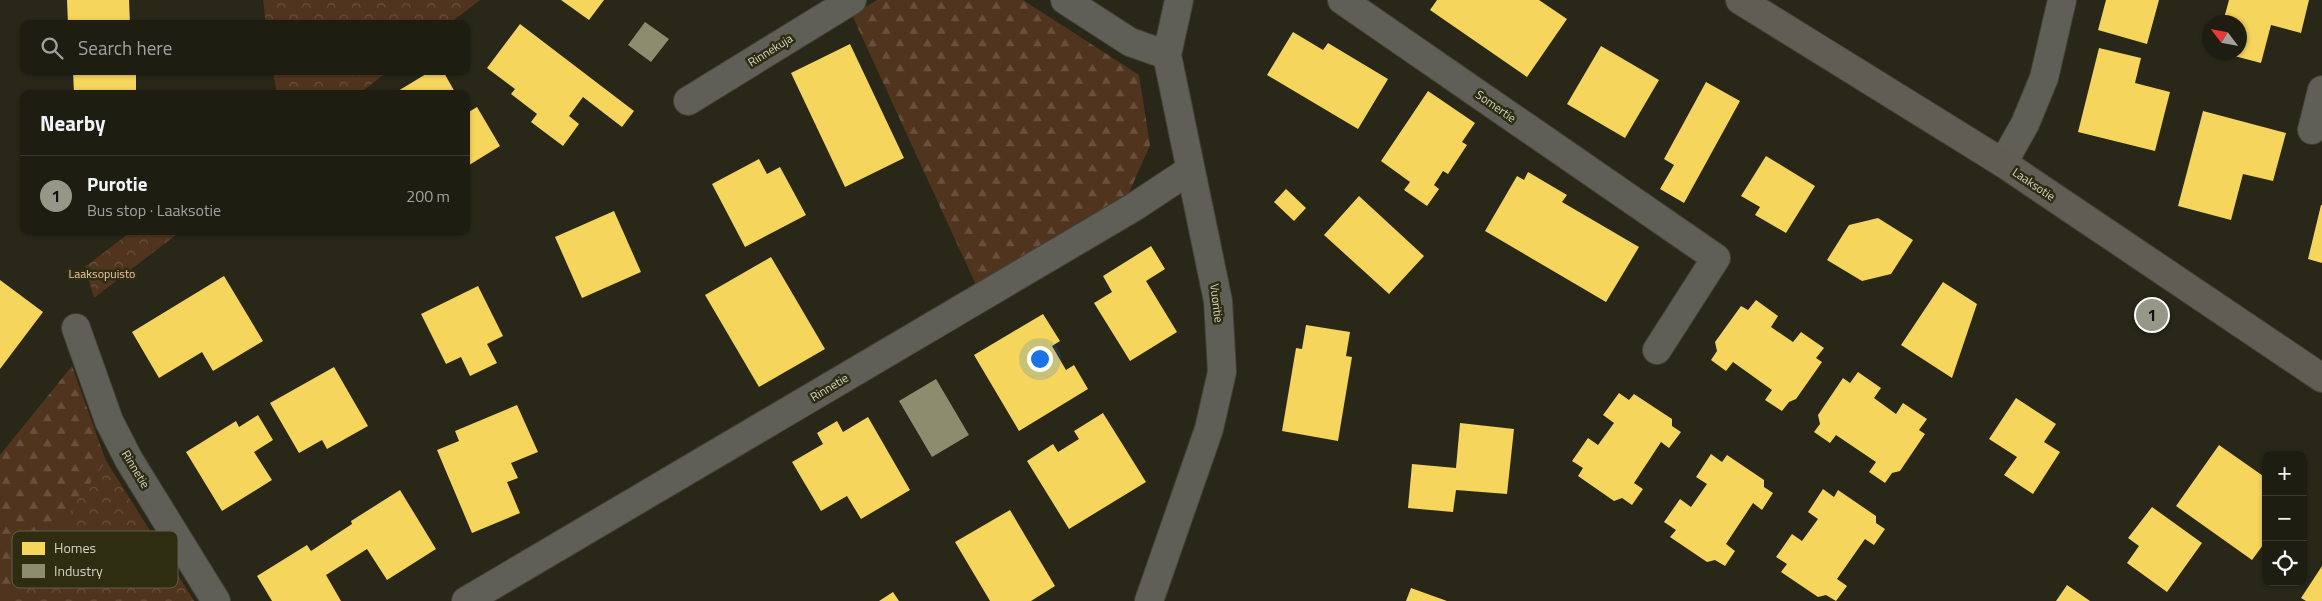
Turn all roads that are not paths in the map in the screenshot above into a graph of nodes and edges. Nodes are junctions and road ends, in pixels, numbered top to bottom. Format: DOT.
graph roads {
  1 [pos="852,0"];
  2 [pos="1065,0"];
  3 [pos="1179,0"];
  4 [pos="1342,0"];
  5 [pos="1740,0"];
  6 [pos="2062,0"];
  7 [pos="1167,55"];
  8 [pos="2322,90"];
  9 [pos="688,101"];
  10 [pos="2312,130"];
  11 [pos="2003,163"];
  12 [pos="1190,170"];
  13 [pos="76,328"];
  14 [pos="1657,350"];
  15 [pos="2322,378"];
  16 [pos="173,531"];
  17 [pos="178,539"];
  18 [pos="216,601"];
  19 [pos="466,601"];
  20 [pos="1149,601"];
  1 -- 9 [label="street, Rinnekuja"];
  2 -- 7 [label="street"];
  3 -- 7 [label="street, Vuoritie"];
  4 -- 14 [label="street, Somertie"];
  5 -- 11 [label="main road, Laaksotie"];
  6 -- 11 [label="street"];
  7 -- 12 [label="street, Vuoritie"];
  8 -- 10 [label="street"];
  11 -- 15 [label="main road, Laaksotie"];
  12 -- 19 [label="street, Rinnetie"];
  12 -- 20 [label="street, Vuoritie"];
  13 -- 16 [label="street, Rinnetie"];
  17 -- 18 [label="street, Rinnetie"];
}
